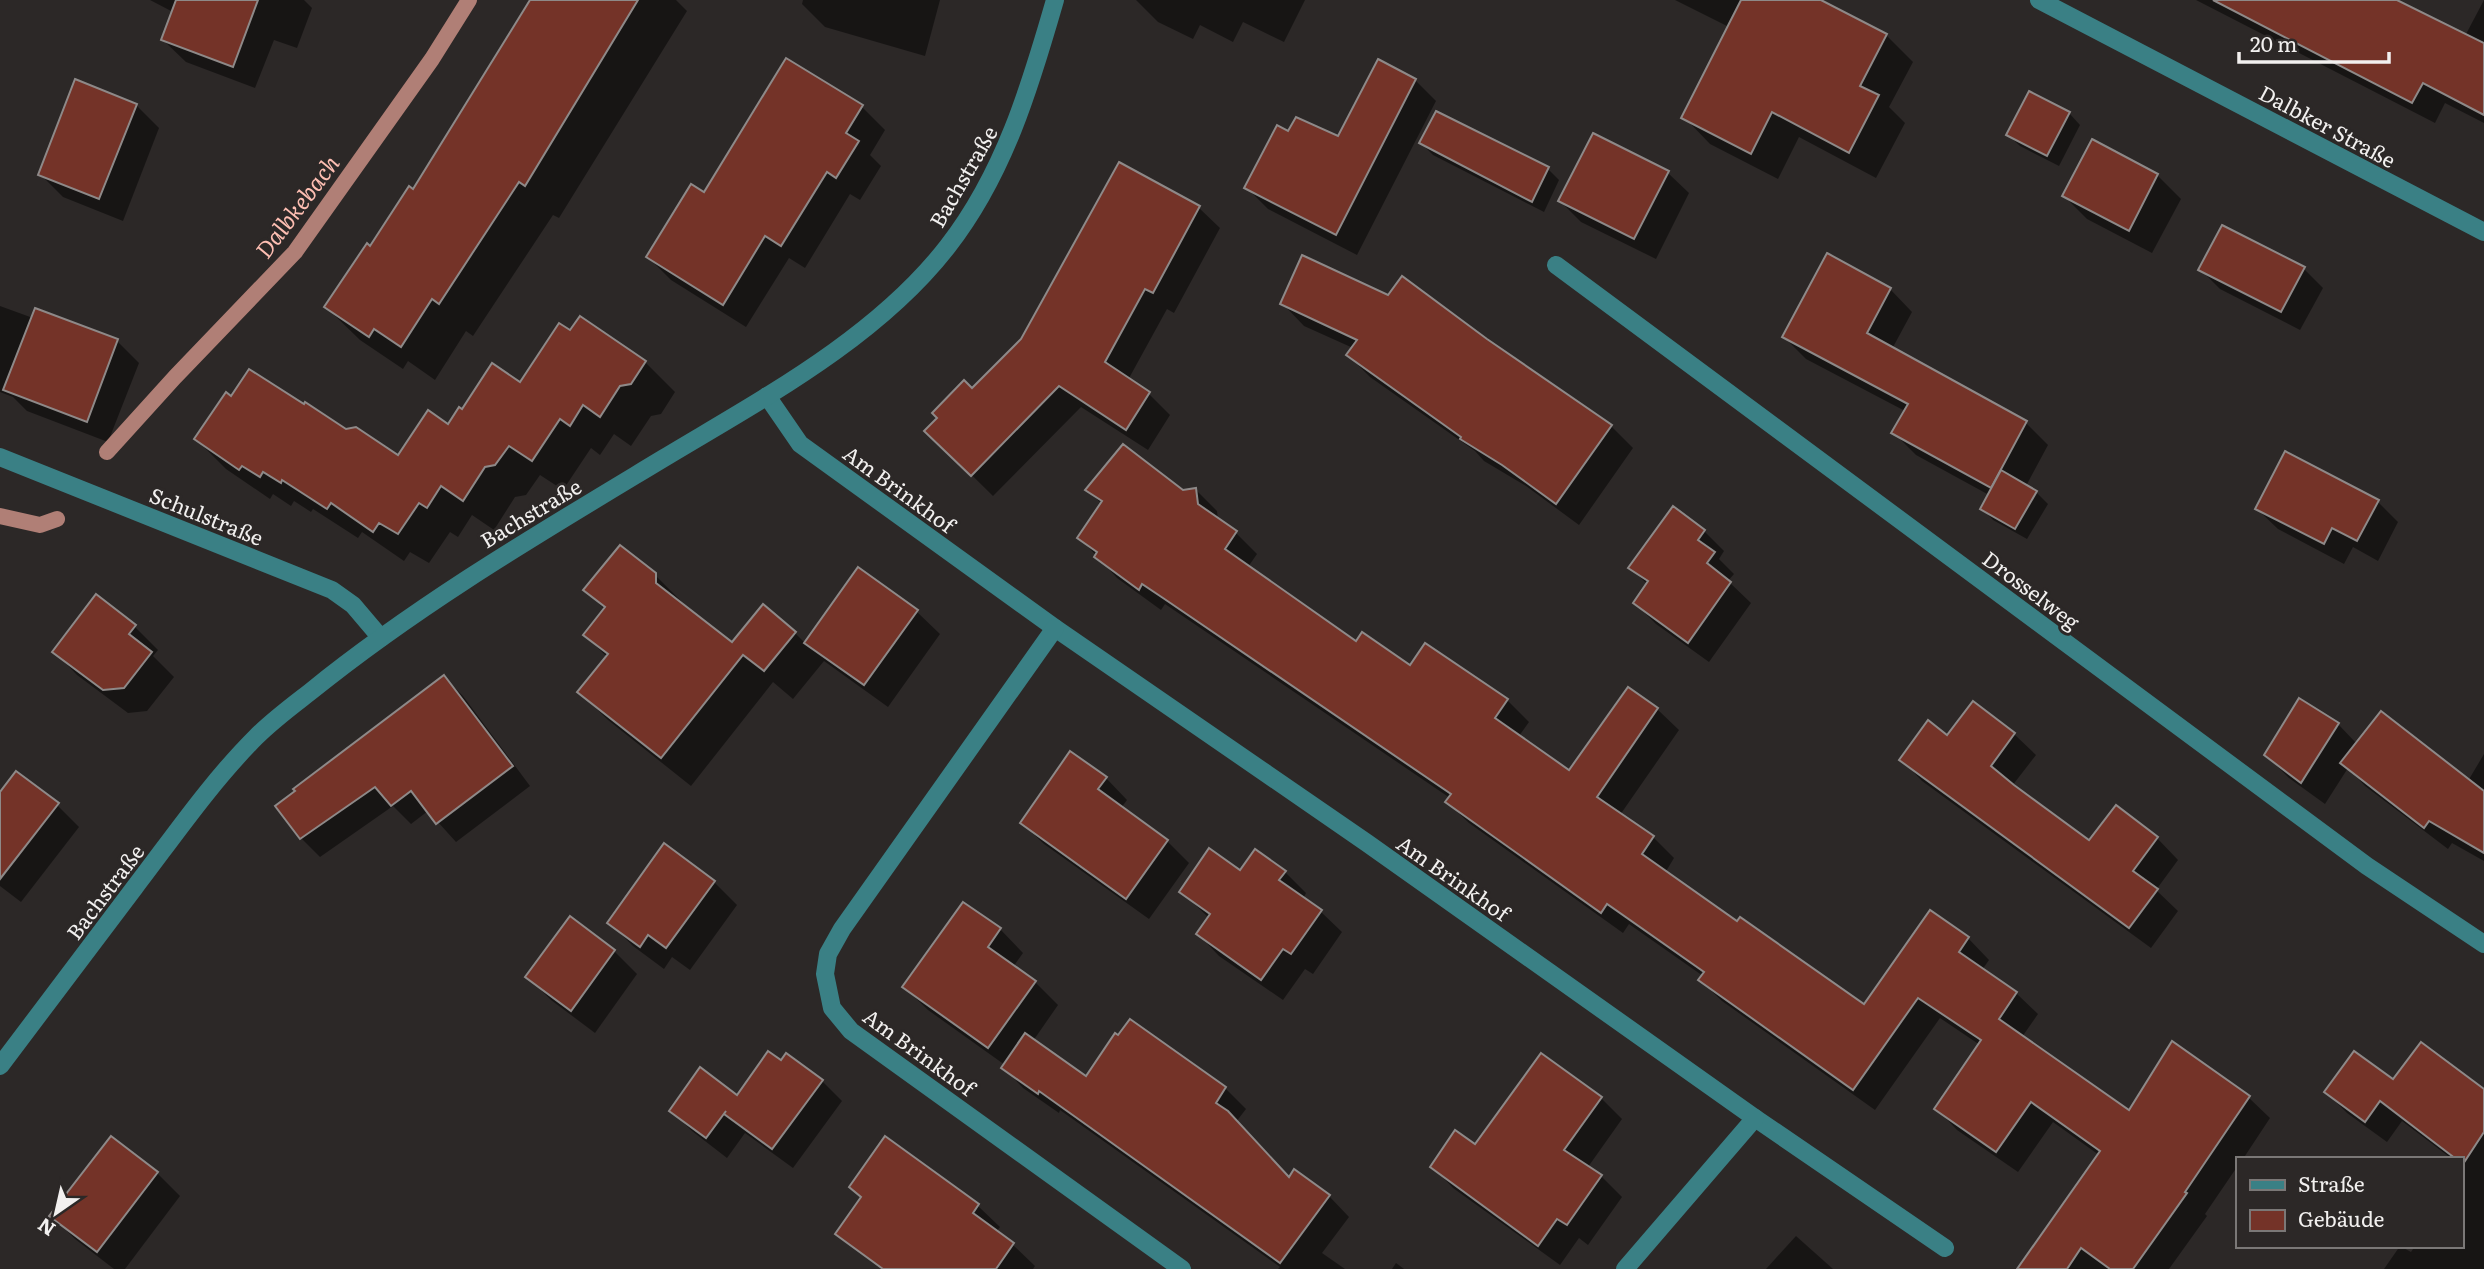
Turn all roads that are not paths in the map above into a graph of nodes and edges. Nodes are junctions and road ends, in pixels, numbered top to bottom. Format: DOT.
graph roads {
  1 [pos="1055,0"];
  2 [pos="2039,0"];
  3 [pos="2484,232"];
  4 [pos="1556,265"];
  5 [pos="767,396"];
  6 [pos="0,457"];
  7 [pos="1055,628"];
  8 [pos="381,638"];
  9 [pos="2484,944"];
  10 [pos="0,1066"];
  11 [pos="1755,1118"];
  12 [pos="1945,1248"];
  13 [pos="1182,1269"];
  14 [pos="1625,1269"];
  1 -- 5 [label="street, Bachstraße"];
  2 -- 3 [label="street, Dalbker Straße"];
  4 -- 9 [label="street, Drosselweg"];
  5 -- 7 [label="street, Am Brinkhof"];
  5 -- 8 [label="street, Bachstraße"];
  6 -- 8 [label="street, Schulstraße"];
  7 -- 11 [label="street, Am Brinkhof"];
  7 -- 13 [label="street, Am Brinkhof"];
  8 -- 10 [label="street, Bachstraße"];
  11 -- 12 [label="street, Am Brinkhof"];
  11 -- 14 [label="street"];
}
